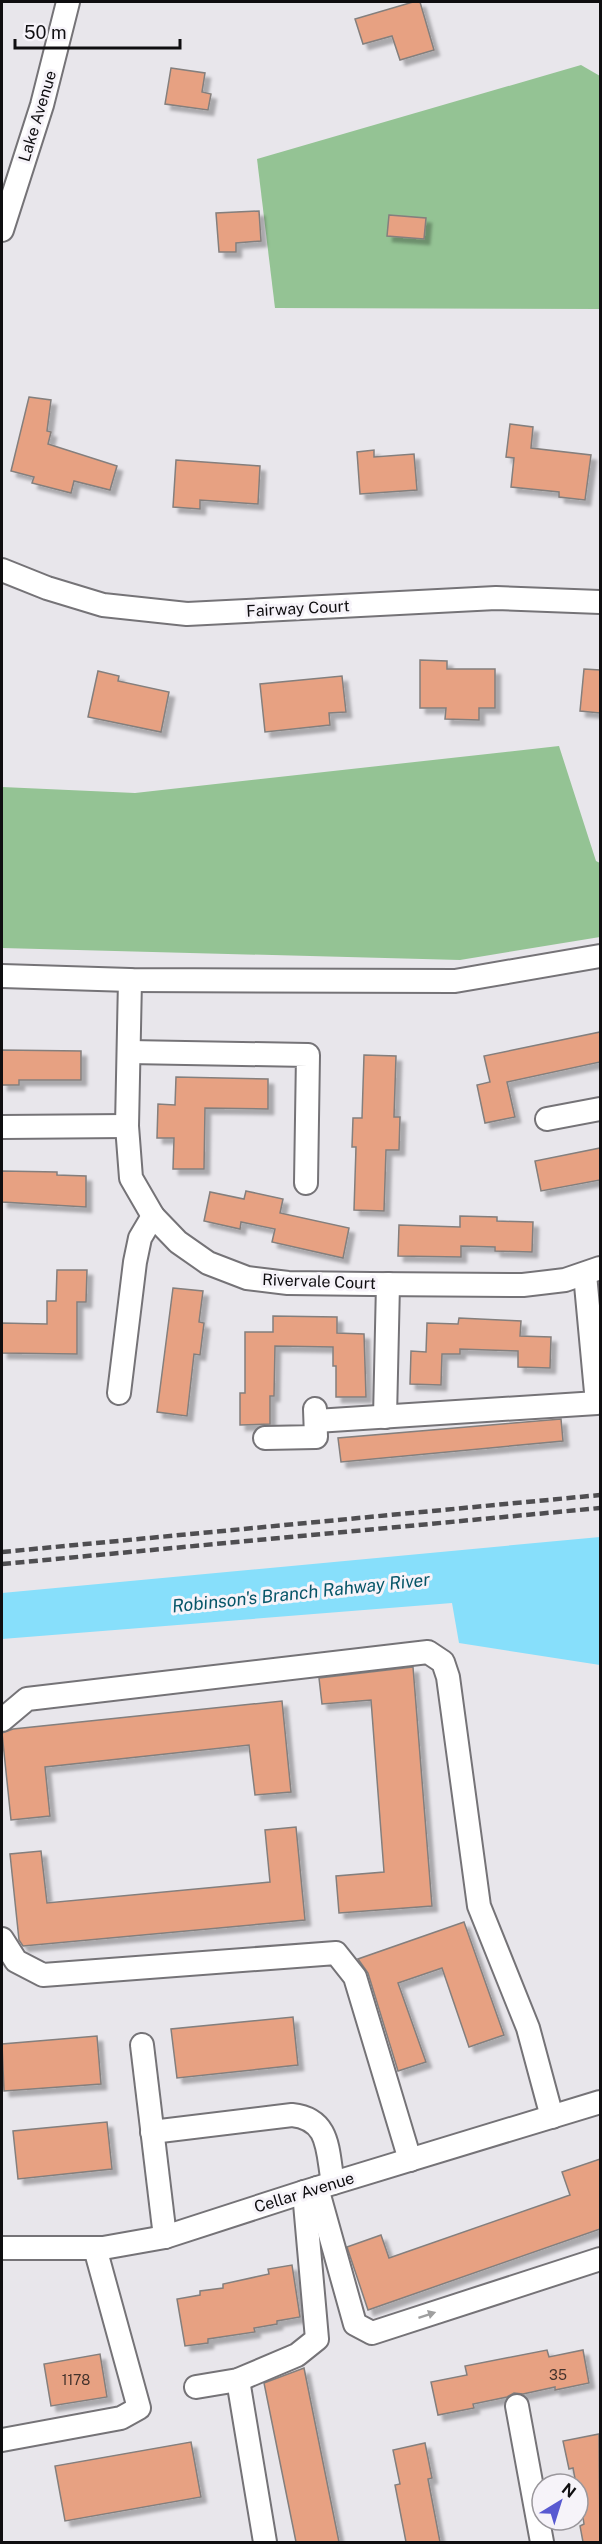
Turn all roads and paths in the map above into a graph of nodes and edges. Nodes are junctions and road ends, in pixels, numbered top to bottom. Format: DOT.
graph roads {
  1 [pos="68,2"];
  2 [pos="9,182"];
  3 [pos="2,230"];
  4 [pos="2,570"];
  5 [pos="600,602"];
  6 [pos="600,956"];
  7 [pos="2,976"];
  8 [pos="130,980"];
  9 [pos="129,1052"];
  10 [pos="600,1109"];
  11 [pos="547,1119"];
  12 [pos="2,1126"];
  13 [pos="127,1126"];
  14 [pos="306,1182"];
  15 [pos="153,1216"];
  16 [pos="593,1271"];
  17 [pos="388,1284"];
  18 [pos="119,1393"];
  19 [pos="385,1417"];
  20 [pos="265,1438"];
  21 [pos="2,1720"];
  22 [pos="2,1939"];
  23 [pos="142,2045"];
  24 [pos="600,2102"];
  25 [pos="552,2117"];
  26 [pos="152,2132"];
  27 [pos="410,2160"];
  28 [pos="318,2187"];
  29 [pos="165,2237"];
  30 [pos="2,2248"];
  31 [pos="95,2248"];
  32 [pos="600,2259"];
  33 [pos="238,2380"];
  34 [pos="196,2387"];
  35 [pos="517,2406"];
  36 [pos="2,2440"];
  37 [pos="265,2542"];
  38 [pos="542,2542"];
  1 -- 2 [label="street, Lake Avenue"];
  2 -- 3 [label="street, Lake Avenue"];
  4 -- 5 [label="street, Fairway Court"];
  6 -- 8 [label="street"];
  7 -- 8 [label="street"];
  8 -- 9 [label="street, Rivervale Court"];
  9 -- 13 [label="street, Rivervale Court"];
  9 -- 14 [label="street"];
  10 -- 11 [label="street"];
  12 -- 13 [label="street"];
  13 -- 15 [label="street, Rivervale Court"];
  15 -- 17 [label="street, Rivervale Court"];
  15 -- 18 [label="street"];
  16 -- 17 [label="street, Rivervale Court"];
  16 -- 19 [label="street"];
  17 -- 19 [label="street"];
  19 -- 20 [label="street"];
  21 -- 25 [label="street"];
  22 -- 27 [label="street"];
  23 -- 26 [label="street"];
  24 -- 25 [label="street, Cellar Avenue"];
  25 -- 27 [label="street, Cellar Avenue"];
  26 -- 28 [label="street"];
  26 -- 29 [label="street"];
  27 -- 28 [label="street, Cellar Avenue"];
  28 -- 29 [label="street, Cellar Avenue"];
  28 -- 32 [label="street, one-way"];
  28 -- 33 [label="street"];
  29 -- 31 [label="street, Cellar Avenue"];
  30 -- 31 [label="street, Cellar Avenue"];
  31 -- 36 [label="street"];
  33 -- 34 [label="street"];
  33 -- 37 [label="street"];
  35 -- 38 [label="street"];
}
